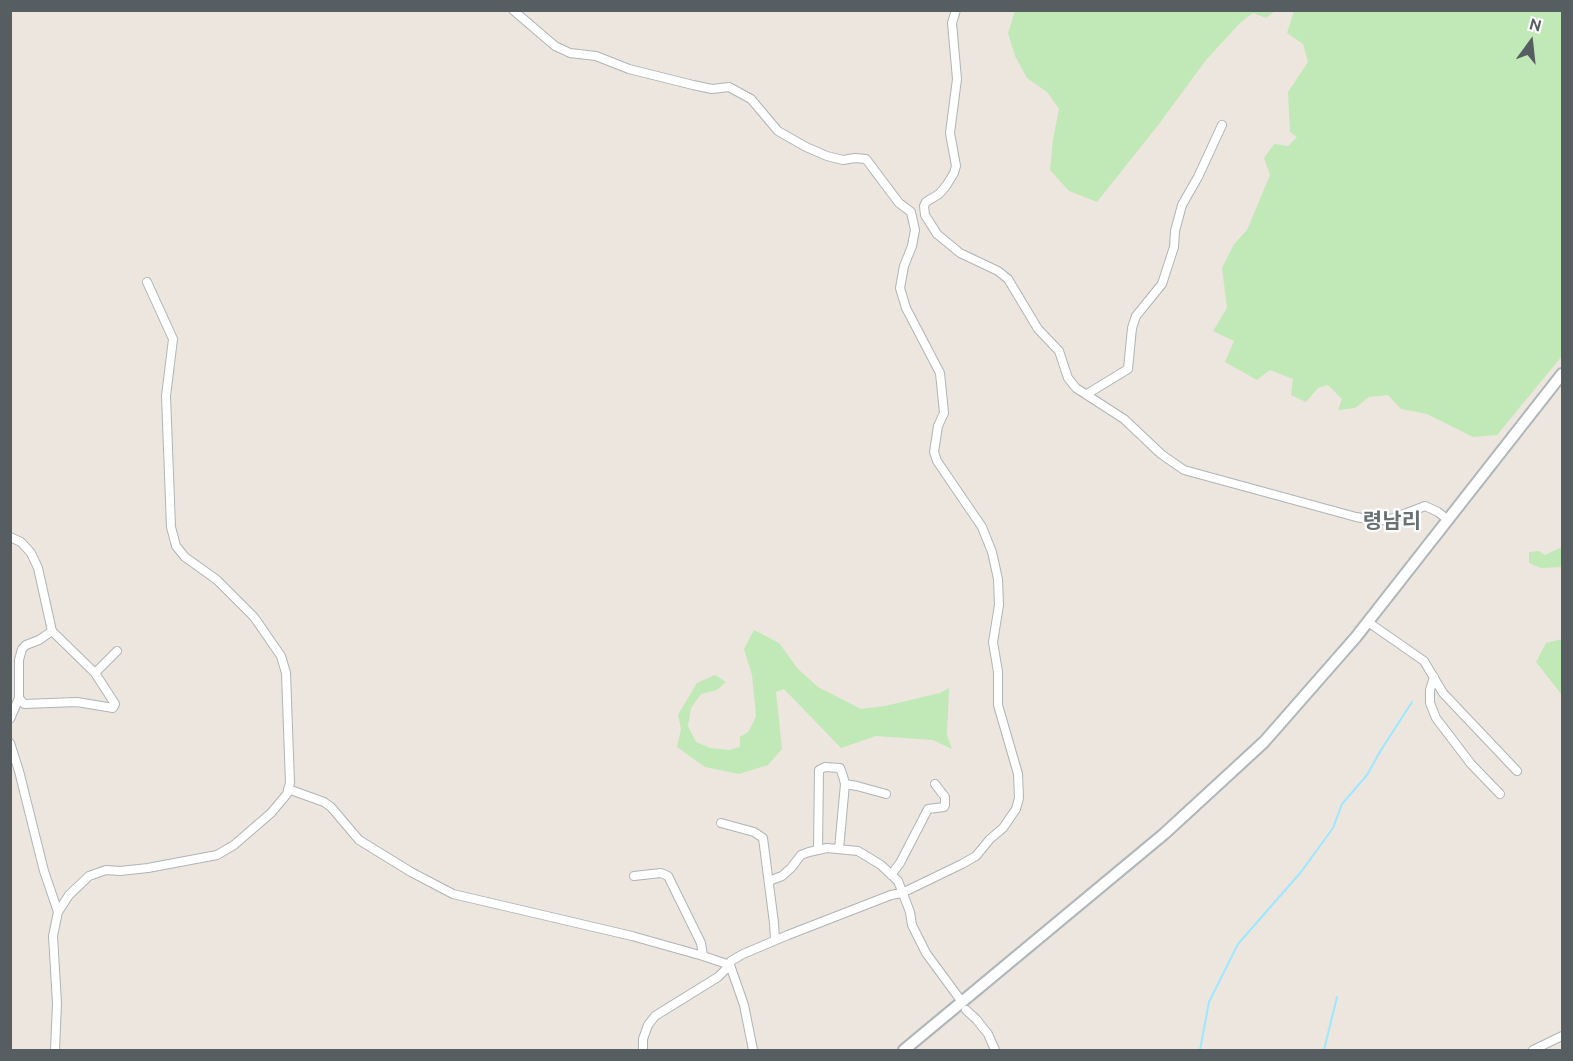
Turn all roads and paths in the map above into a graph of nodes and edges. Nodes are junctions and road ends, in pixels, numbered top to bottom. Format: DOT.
graph roads {
  1 [pos="513,10"];
  2 [pos="956,10"];
  3 [pos="1222,124"];
  4 [pos="147,282"];
  5 [pos="1563,374"];
  6 [pos="1087,394"];
  7 [pos="1448,520"];
  8 [pos="10,537"];
  9 [pos="1368,622"];
  10 [pos="52,631"];
  11 [pos="117,651"];
  12 [pos="95,673"];
  13 [pos="1434,677"];
  14 [pos="19,698"];
  15 [pos="10,719"];
  16 [pos="10,743"];
  17 [pos="1517,771"];
  18 [pos="844,784"];
  19 [pos="935,784"];
  20 [pos="288,789"];
  21 [pos="886,794"];
  22 [pos="1500,794"];
  23 [pos="721,824"];
  24 [pos="839,849"];
  25 [pos="818,850"];
  26 [pos="891,875"];
  27 [pos="634,876"];
  28 [pos="769,881"];
  29 [pos="902,893"];
  30 [pos="58,912"];
  31 [pos="775,940"];
  32 [pos="703,956"];
  33 [pos="730,965"];
  34 [pos="964,1006"];
  35 [pos="1563,1036"];
  36 [pos="55,1050"];
  37 [pos="643,1050"];
  38 [pos="753,1050"];
  39 [pos="904,1050"];
  40 [pos="994,1050"];
  41 [pos="1533,1050"];
  1 -- 29 [label="street"];
  2 -- 6 [label="street"];
  3 -- 6 [label="street"];
  4 -- 20 [label="street"];
  5 -- 7 [label="main road"];
  6 -- 7 [label="street"];
  7 -- 9 [label="main road"];
  8 -- 10 [label="street"];
  9 -- 13 [label="street"];
  9 -- 34 [label="main road"];
  10 -- 12 [label="street"];
  10 -- 14 [label="street"];
  11 -- 12 [label="street"];
  12 -- 14 [label="street"];
  13 -- 17 [label="street"];
  13 -- 22 [label="street"];
  14 -- 15 [label="street"];
  16 -- 30 [label="street"];
  18 -- 21 [label="street"];
  18 -- 24 [label="street"];
  18 -- 25 [label="street"];
  19 -- 26 [label="street"];
  20 -- 30 [label="street"];
  20 -- 32 [label="street"];
  23 -- 28 [label="street"];
  24 -- 25 [label="street"];
  24 -- 26 [label="street"];
  25 -- 28 [label="street"];
  26 -- 29 [label="street"];
  27 -- 32 [label="street"];
  28 -- 31 [label="street"];
  29 -- 31 [label="street"];
  29 -- 34 [label="street"];
  30 -- 36 [label="street"];
  31 -- 33 [label="street"];
  32 -- 33 [label="street"];
  33 -- 37 [label="street"];
  33 -- 38 [label="street"];
  34 -- 39 [label="main road"];
  34 -- 40 [label="street"];
  35 -- 41 [label="street"];
}
